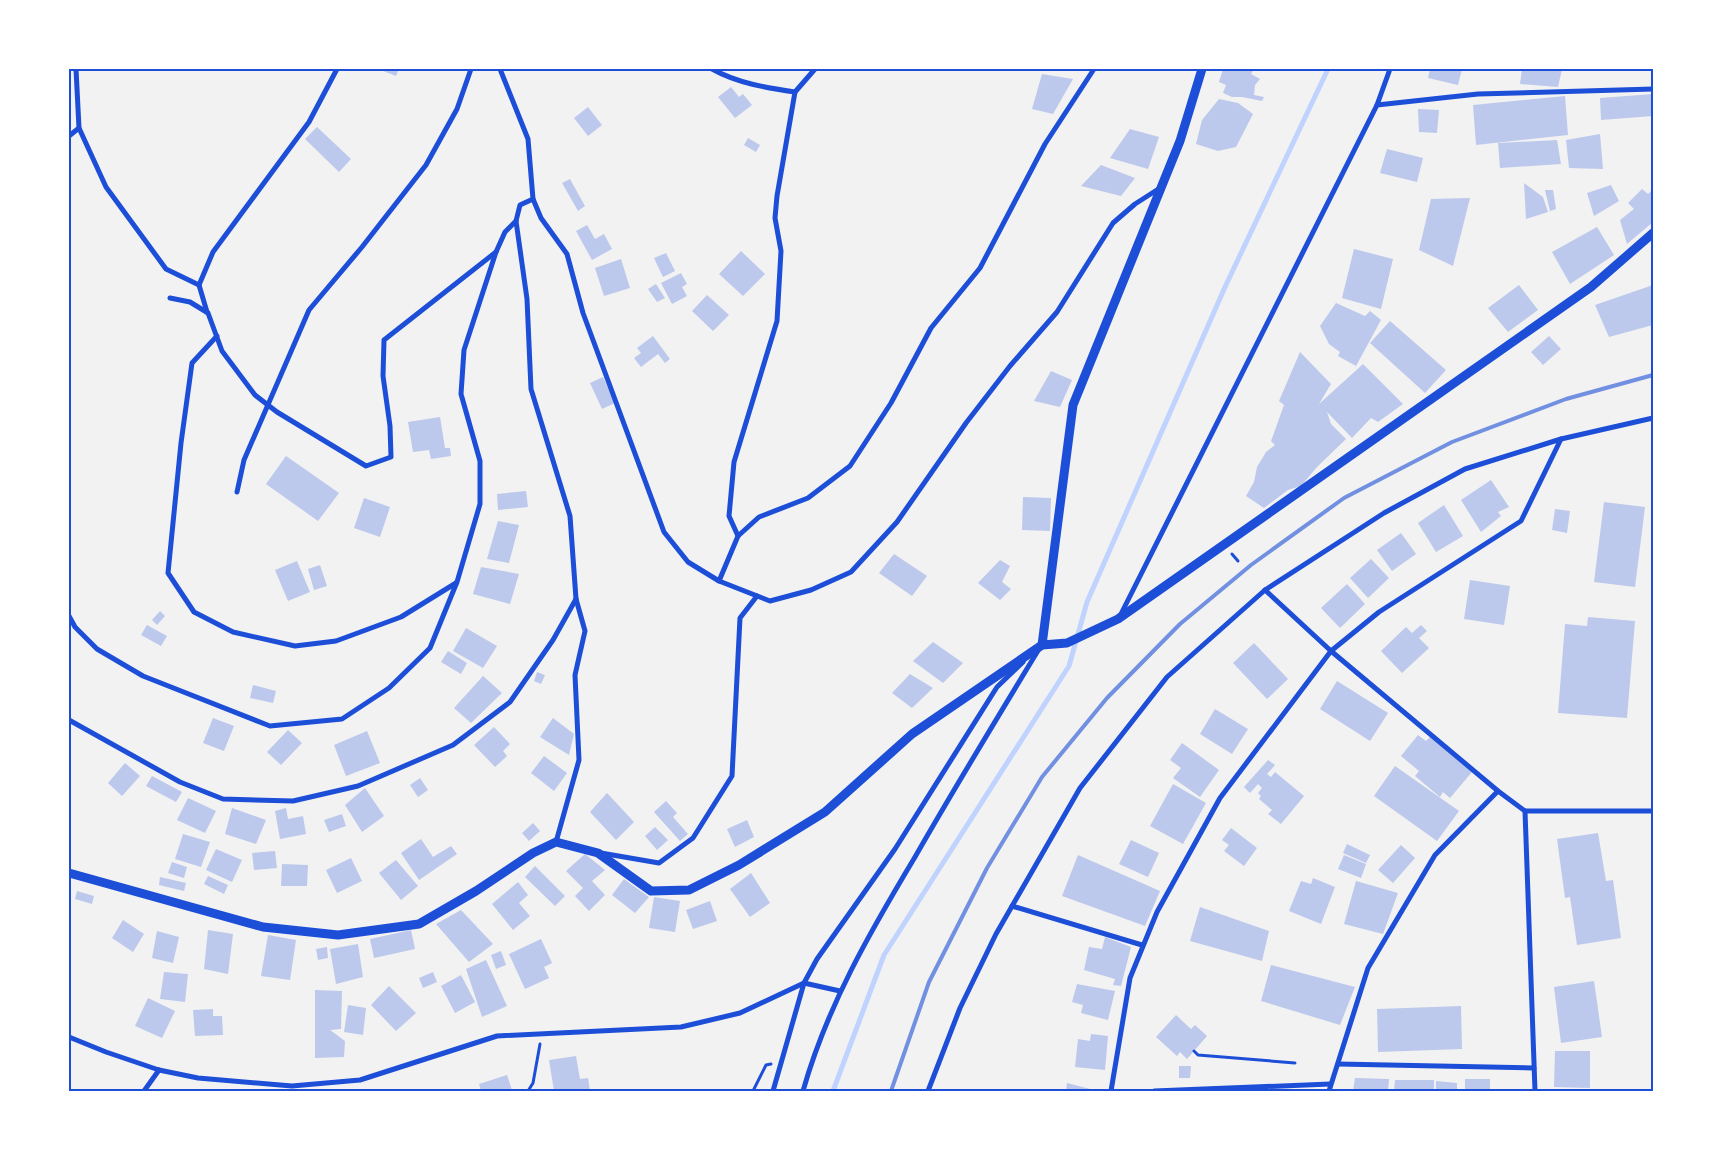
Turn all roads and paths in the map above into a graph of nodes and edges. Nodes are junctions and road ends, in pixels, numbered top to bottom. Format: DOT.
graph roads {
  1 [pos="76,69"];
  2 [pos="337,69"];
  3 [pos="471,69"];
  4 [pos="500,69"];
  5 [pos="712,69"];
  6 [pos="814,69"];
  7 [pos="1094,69"];
  8 [pos="1202,69"];
  9 [pos="1390,69"];
  10 [pos="1653,89"];
  11 [pos="795,92"];
  12 [pos="1377,105"];
  13 [pos="79,128"];
  14 [pos="69,136"];
  15 [pos="1162,187"];
  16 [pos="533,199"];
  17 [pos="516,221"];
  18 [pos="1653,233"];
  19 [pos="496,252"];
  20 [pos="199,285"];
  21 [pos="170,298"];
  22 [pos="208,313"];
  23 [pos="217,336"];
  24 [pos="269,405"];
  25 [pos="1653,418"];
  26 [pos="1561,439"];
  27 [pos="237,492"];
  28 [pos="738,536"];
  29 [pos="719,581"];
  30 [pos="457,582"];
  31 [pos="1265,590"];
  32 [pos="757,596"];
  33 [pos="576,599"];
  34 [pos="69,616"];
  35 [pos="1118,619"];
  36 [pos="1042,645"];
  37 [pos="1331,651"];
  38 [pos="69,720"];
  39 [pos="1498,791"];
  40 [pos="1525,811"];
  41 [pos="1653,811"];
  42 [pos="556,842"];
  43 [pos="598,853"];
  44 [pos="69,873"];
  45 [pos="1012,906"];
  46 [pos="1142,945"];
  47 [pos="804,983"];
  48 [pos="840,991"];
  49 [pos="542,1034"];
  50 [pos="69,1037"];
  51 [pos="1194,1051"];
  52 [pos="781,1061"];
  53 [pos="1295,1063"];
  54 [pos="1338,1064"];
  55 [pos="1534,1068"];
  56 [pos="159,1070"];
  57 [pos="1330,1084"];
  58 [pos="144,1091"];
  59 [pos="528,1091"];
  60 [pos="754,1091"];
  61 [pos="773,1091"];
  62 [pos="803,1091"];
  63 [pos="928,1091"];
  64 [pos="1111,1091"];
  65 [pos="1154,1091"];
  66 [pos="1330,1091"];
  67 [pos="1534,1091"];
  1 -- 13 [label="street"];
  2 -- 20 [label="street"];
  3 -- 24 [label="street"];
  4 -- 16 [label="street"];
  5 -- 11 [label="street"];
  6 -- 11 [label="street"];
  7 -- 28 [label="street"];
  8 -- 15 [label="street"];
  9 -- 12 [label="street"];
  10 -- 12 [label="street"];
  11 -- 28 [label="street"];
  12 -- 35 [label="street"];
  13 -- 14 [label="street"];
  13 -- 20 [label="street"];
  15 -- 32 [label="street"];
  15 -- 36 [label="street"];
  16 -- 17 [label="street"];
  16 -- 29 [label="street"];
  17 -- 19 [label="street"];
  17 -- 33 [label="street"];
  18 -- 35 [label="street"];
  19 -- 24 [label="street"];
  19 -- 30 [label="street"];
  20 -- 22 [label="street"];
  21 -- 22 [label="street"];
  22 -- 23 [label="street"];
  23 -- 24 [label="street"];
  23 -- 30 [label="street"];
  24 -- 27 [label="street"];
  25 -- 26 [label="street"];
  26 -- 31 [label="street"];
  26 -- 37 [label="street"];
  28 -- 29 [label="street"];
  29 -- 32 [label="street"];
  30 -- 34 [label="street"];
  31 -- 37 [label="street"];
  31 -- 45 [label="street"];
  32 -- 43 [label="street"];
  33 -- 38 [label="street"];
  33 -- 42 [label="street"];
  35 -- 36 [label="street"];
  36 -- 43 [label="street"];
  36 -- 47 [label="street"];
  36 -- 48 [label="street"];
  37 -- 39 [label="street"];
  37 -- 46 [label="street"];
  39 -- 40 [label="street"];
  39 -- 54 [label="street"];
  40 -- 41 [label="street"];
  40 -- 55 [label="street"];
  42 -- 43 [label="street"];
  42 -- 44 [label="street"];
  45 -- 46 [label="street"];
  45 -- 63 [label="street"];
  46 -- 64 [label="street"];
  47 -- 48 [label="street"];
  47 -- 49 [label="street"];
  47 -- 52 [label="street"];
  48 -- 62 [label="street"];
  49 -- 56 [label="street"];
  49 -- 59 [label="path"];
  50 -- 56 [label="street"];
  51 -- 53 [label="path"];
  52 -- 60 [label="path"];
  52 -- 61 [label="street"];
  54 -- 55 [label="street"];
  54 -- 57 [label="street"];
  55 -- 67 [label="street"];
  56 -- 58 [label="street"];
  57 -- 65 [label="street"];
  57 -- 66 [label="street"];
}
